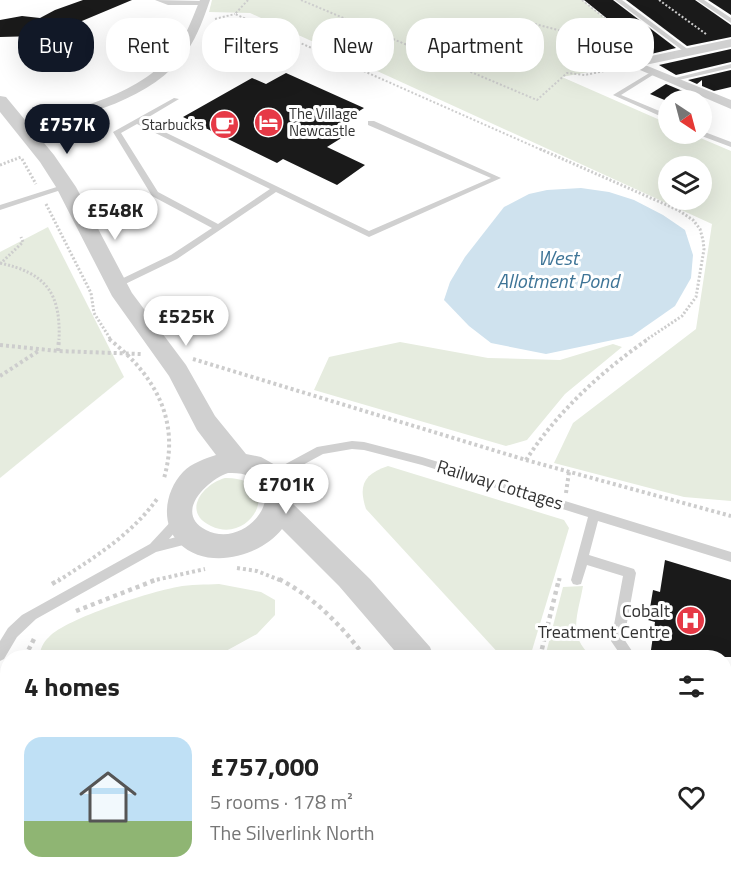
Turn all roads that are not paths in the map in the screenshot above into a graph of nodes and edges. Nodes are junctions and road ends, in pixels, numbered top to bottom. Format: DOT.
graph roads {
  1 [pos="158,0"];
  2 [pos="618,0"];
  3 [pos="700,0"];
  4 [pos="204,2"];
  5 [pos="731,21"];
  6 [pos="726,44"];
  7 [pos="688,52"];
  8 [pos="731,66"];
  9 [pos="653,73"];
  10 [pos="670,80"];
  11 [pos="176,99"];
  12 [pos="0,101"];
  13 [pos="731,105"];
  14 [pos="658,113"];
  15 [pos="136,121"];
  16 [pos="372,123"];
  17 [pos="24,128"];
  18 [pos="712,137"];
  19 [pos="731,145"];
  20 [pos="66,187"];
  21 [pos="276,189"];
  22 [pos="0,208"];
  23 [pos="219,228"];
  24 [pos="116,285"];
  25 [pos="206,423"];
  26 [pos="238,462"];
  27 [pos="197,474"];
  28 [pos="271,477"];
  29 [pos="279,507"];
  30 [pos="594,515"];
  31 [pos="187,527"];
  32 [pos="256,537"];
  33 [pos="311,543"];
  34 [pos="153,548"];
  35 [pos="731,557"];
  36 [pos="582,558"];
  37 [pos="577,580"];
  38 [pos="2,650"];
  39 [pos="412,650"];
  40 [pos="624,650"];
  1 -- 4 [label="lane"];
  2 -- 7 [label="lane"];
  3 -- 5 [label="lane"];
  4 -- 17 [label="street"];
  6 -- 7 [label="street"];
  7 -- 9 [label="street"];
  8 -- 10 [label="lane"];
  9 -- 10 [label="street"];
  9 -- 14 [label="lane"];
  10 -- 13 [label="street"];
  11 -- 15 [label="lane"];
  12 -- 17 [label="street"];
  15 -- 21 [label="lane"];
  15 -- 23 [label="lane"];
  16 -- 21 [label="lane"];
  17 -- 20 [label="street"];
  18 -- 19 [label="lane"];
  20 -- 22 [label="lane"];
  20 -- 24 [label="street"];
  21 -- 23 [label="lane"];
  23 -- 24 [label="lane"];
  24 -- 25 [label="street"];
  25 -- 26 [label="street"];
  25 -- 27 [label="street"];
  26 -- 27 [label="street"];
  26 -- 28 [label="street"];
  27 -- 31 [label="street"];
  28 -- 29 [label="street"];
  28 -- 30 [label="lane, Railway Cottages"];
  29 -- 32 [label="street"];
  29 -- 33 [label="street"];
  30 -- 35 [label="lane, Railway Cottages"];
  30 -- 36 [label="lane"];
  31 -- 32 [label="street"];
  31 -- 34 [label="lane"];
  31 -- 34 [label="lane"];
  32 -- 33 [label="street"];
  33 -- 39 [label="street"];
  34 -- 38 [label="lane"];
  36 -- 37 [label="lane"];
  36 -- 40 [label="lane"];
}
